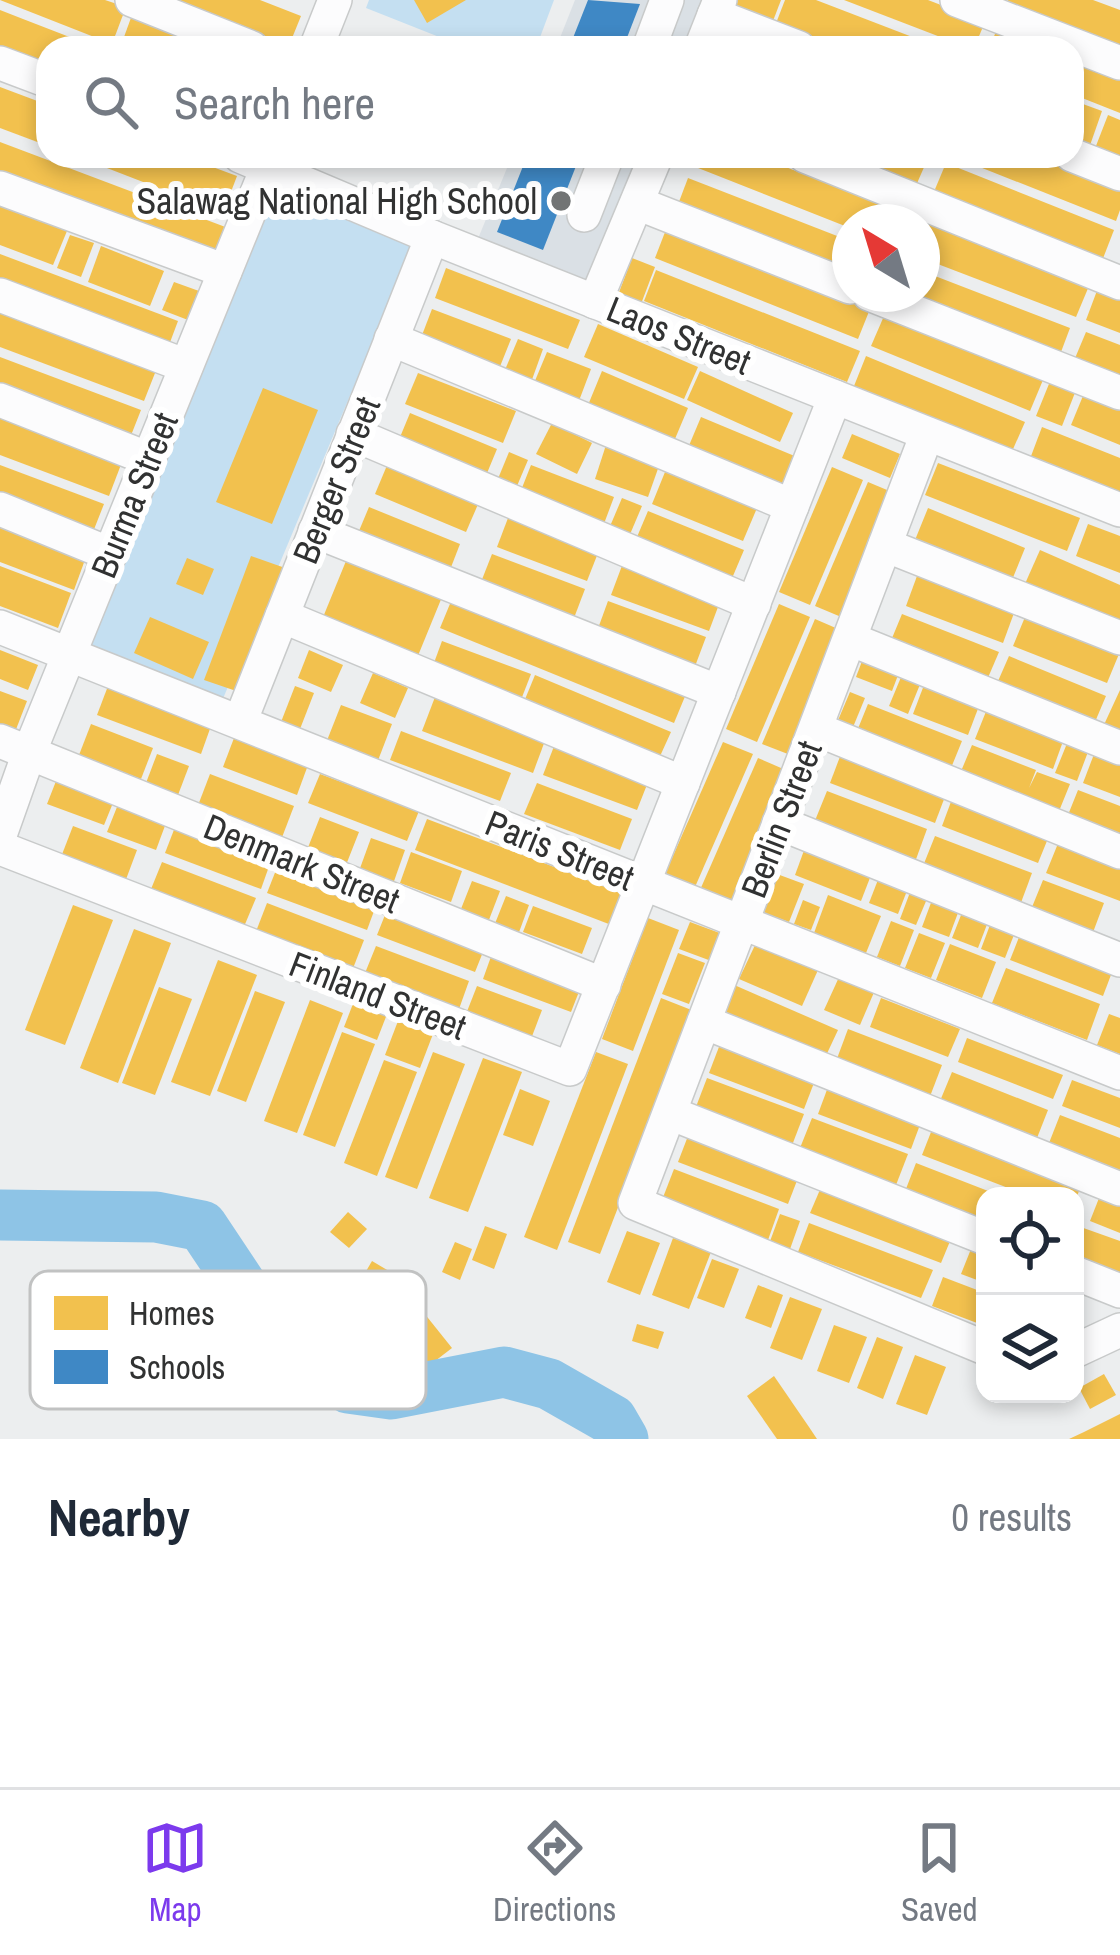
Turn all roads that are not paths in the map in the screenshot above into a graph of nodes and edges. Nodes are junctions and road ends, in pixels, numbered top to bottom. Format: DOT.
graph roads {
  1 [pos="132,0"];
  2 [pos="335,0"];
  3 [pos="667,0"];
  4 [pos="957,0"];
  5 [pos="717,8"];
  6 [pos="222,36"];
  7 [pos="321,36"];
  8 [pos="654,36"];
  9 [pos="705,36"];
  10 [pos="774,36"];
  11 [pos="1050,36"];
  12 [pos="1084,49"];
  13 [pos="0,63"];
  14 [pos="1120,63"];
  15 [pos="36,76"];
  16 [pos="1084,160"];
  17 [pos="257,168"];
  18 [pos="278,168"];
  19 [pos="602,168"];
  20 [pos="651,168"];
  21 [pos="835,168"];
  22 [pos="1120,174"];
  23 [pos="0,188"];
  24 [pos="637,203"];
  25 [pos="584,215"];
  26 [pos="432,238"];
  27 [pos="225,271"];
  28 [pos="832,279"];
  29 [pos="1120,283"];
  30 [pos="0,295"];
  31 [pos="596,302"];
  32 [pos="915,312"];
  33 [pos="391,339"];
  34 [pos="186,366"];
  35 [pos="1120,392"];
  36 [pos="835,397"];
  37 [pos="0,400"];
  38 [pos="353,434"];
  39 [pos="927,434"];
  40 [pos="149,459"];
  41 [pos="792,506"];
  42 [pos="0,509"];
  43 [pos="1120,510"];
  44 [pos="315,531"];
  45 [pos="885,545"];
  46 [pos="110,554"];
  47 [pos="754,604"];
  48 [pos="282,616"];
  49 [pos="0,626"];
  50 [pos="1120,638"];
  51 [pos="850,639"];
  52 [pos="70,654"];
  53 [pos="719,692"];
  54 [pos="239,722"];
  55 [pos="816,729"];
  56 [pos="15,747"];
  57 [pos="1120,748"];
  58 [pos="683,783"];
  59 [pos="779,824"];
  60 [pos="0,835"];
  61 [pos="0,848"];
  62 [pos="1120,852"];
  63 [pos="644,883"];
  64 [pos="742,922"];
  65 [pos="1120,960"];
  66 [pos="604,985"];
  67 [pos="704,1022"];
  68 [pos="1120,1073"];
  69 [pos="670,1113"];
  70 [pos="1120,1189"];
  71 [pos="976,1234"];
  72 [pos="1084,1277"];
  73 [pos="1120,1291"];
  74 [pos="1120,1330"];
  75 [pos="976,1344"];
  76 [pos="1084,1348"];
  1 -- 6 [label="street"];
  2 -- 7 [label="street"];
  3 -- 8 [label="street"];
  4 -- 11 [label="street"];
  5 -- 9 [label="street"];
  5 -- 10 [label="street"];
  12 -- 14 [label="street"];
  13 -- 15 [label="street"];
  16 -- 22 [label="street"];
  17 -- 27 [label="street, Burma Street"];
  18 -- 26 [label="street, Laos Street"];
  19 -- 25 [label="street"];
  20 -- 24 [label="street"];
  21 -- 29 [label="street"];
  23 -- 27 [label="street"];
  24 -- 28 [label="street"];
  24 -- 31 [label="street"];
  26 -- 31 [label="street, Laos Street"];
  26 -- 33 [label="street, Berger Street"];
  27 -- 34 [label="street, Burma Street"];
  30 -- 34 [label="street"];
  31 -- 36 [label="street, Laos Street"];
  32 -- 35 [label="street"];
  33 -- 38 [label="street, Berger Street"];
  33 -- 41 [label="street"];
  34 -- 40 [label="street, Burma Street"];
  36 -- 39 [label="street, Laos Street"];
  36 -- 41 [label="street, Finland Street"];
  37 -- 40 [label="street"];
  38 -- 44 [label="street, Berger Street"];
  38 -- 47 [label="street"];
  39 -- 43 [label="street, Laos Street"];
  39 -- 45 [label="street, Berlin Street"];
  40 -- 46 [label="street, Burma Street"];
  41 -- 47 [label="street, Finland Street"];
  42 -- 46 [label="street"];
  44 -- 48 [label="street, Berger Street"];
  44 -- 53 [label="street"];
  45 -- 50 [label="street"];
  45 -- 51 [label="street, Berlin Street"];
  46 -- 52 [label="street, Burma Street"];
  47 -- 53 [label="street, Finland Street"];
  48 -- 54 [label="street, Berger Street"];
  48 -- 58 [label="street"];
  49 -- 52 [label="street, Paris Street"];
  51 -- 55 [label="street, Berlin Street"];
  51 -- 57 [label="street"];
  52 -- 54 [label="street, Paris Street"];
  52 -- 56 [label="street, Burma Street"];
  53 -- 58 [label="street, Finland Street"];
  54 -- 63 [label="street, Paris Street"];
  55 -- 59 [label="street, Berlin Street"];
  55 -- 62 [label="street"];
  56 -- 60 [label="street, Burma Street"];
  56 -- 66 [label="street, Denmark Street"];
  58 -- 63 [label="street, Finland Street"];
  59 -- 64 [label="street, Berlin Street"];
  59 -- 65 [label="street"];
  61 -- 66 [label="street, Finland Street"];
  63 -- 64 [label="street, Paris Street"];
  63 -- 66 [label="street, Finland Street"];
  64 -- 67 [label="street, Berlin Street"];
  64 -- 68 [label="street, Paris Street"];
  67 -- 69 [label="street, Berlin Street"];
  67 -- 70 [label="street"];
  69 -- 71 [label="street"];
  69 -- 75 [label="street, Berlin Street"];
  72 -- 73 [label="street"];
  74 -- 76 [label="street"];
}
